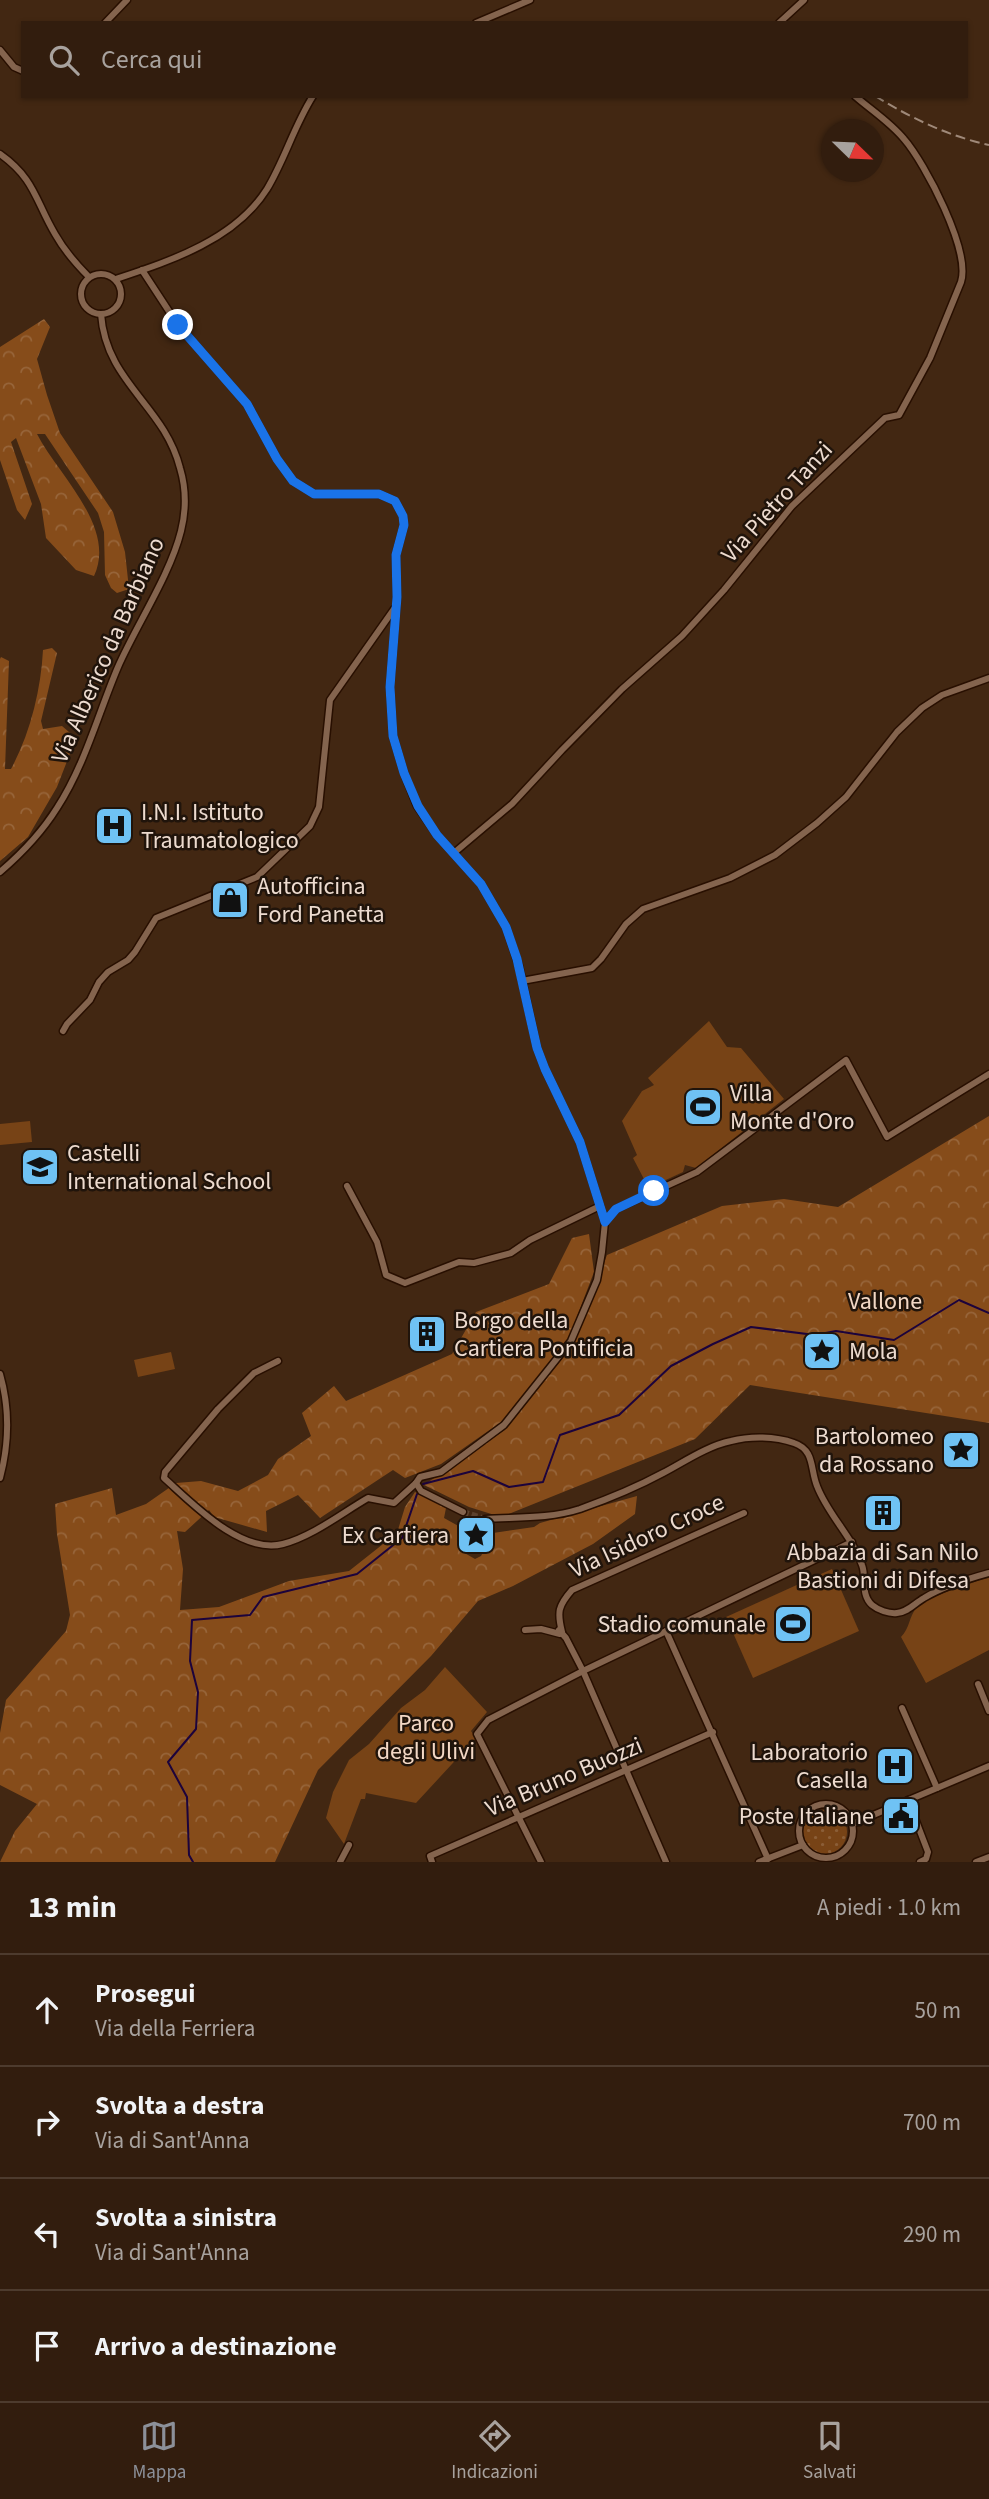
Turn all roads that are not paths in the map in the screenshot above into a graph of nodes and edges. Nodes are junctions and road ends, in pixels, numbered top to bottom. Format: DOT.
graph roads {
  1 [pos="127,0"];
  2 [pos="530,0"];
  3 [pos="804,0"];
  4 [pos="107,21"];
  5 [pos="481,21"];
  6 [pos="781,21"];
  7 [pos="0,50"];
  8 [pos="21,70"];
  9 [pos="312,98"];
  10 [pos="857,98"];
  11 [pos="0,154"];
  12 [pos="142,270"];
  13 [pos="89,278"];
  14 [pos="116,279"];
  15 [pos="101,314"];
  16 [pos="395,608"];
  17 [pos="989,678"];
  18 [pos="454,852"];
  19 [pos="0,872"];
  20 [pos="522,981"];
  21 [pos="63,1031"];
  22 [pos="989,1074"];
  23 [pos="346,1186"];
  24 [pos="600,1206"];
  25 [pos="605,1222"];
  26 [pos="278,1361"];
  27 [pos="0,1374"];
  28 [pos="0,1478"];
  29 [pos="416,1483"];
  30 [pos="463,1512"];
  31 [pos="744,1513"];
  32 [pos="485,1518"];
  33 [pos="852,1542"];
  34 [pos="989,1573"];
  35 [pos="525,1630"];
  36 [pos="666,1631"];
  37 [pos="560,1632"];
  38 [pos="583,1671"];
  39 [pos="978,1684"];
  40 [pos="902,1708"];
  41 [pos="989,1711"];
  42 [pos="713,1732"];
  43 [pos="989,1766"];
  44 [pos="626,1771"];
  45 [pos="937,1788"];
  46 [pos="908,1800"];
  47 [pos="519,1817"];
  48 [pos="852,1824"];
  49 [pos="349,1845"];
  50 [pos="803,1845"];
  51 [pos="989,1857"];
  52 [pos="768,1858"];
  53 [pos="431,1859"];
  54 [pos="838,1859"];
  55 [pos="340,1862"];
  56 [pos="541,1862"];
  57 [pos="666,1862"];
  58 [pos="759,1862"];
  59 [pos="920,1862"];
  60 [pos="976,1862"];
  1 -- 4 [label="street"];
  2 -- 5 [label="street"];
  3 -- 6 [label="street"];
  7 -- 8 [label="street"];
  9 -- 12 [label="street"];
  10 -- 18 [label="street, Via Pietro Tanzi"];
  11 -- 13 [label="street"];
  12 -- 14 [label="street"];
  12 -- 16 [label="street"];
  13 -- 14 [label="street"];
  13 -- 15 [label="street"];
  14 -- 15 [label="street"];
  15 -- 19 [label="street, Via Alberico da Barbiano"];
  16 -- 18 [label="street"];
  16 -- 21 [label="street"];
  17 -- 20 [label="street"];
  18 -- 20 [label="street"];
  20 -- 24 [label="street"];
  22 -- 25 [label="street"];
  23 -- 24 [label="street"];
  24 -- 25 [label="street"];
  25 -- 29 [label="street"];
  26 -- 29 [label="street"];
  27 -- 28 [label="street"];
  29 -- 30 [label="street"];
  31 -- 37 [label="street, Via Isidoro Croce"];
  32 -- 33 [label="street"];
  33 -- 34 [label="street"];
  33 -- 36 [label="street"];
  35 -- 37 [label="street"];
  36 -- 38 [label="street"];
  36 -- 42 [label="street"];
  37 -- 38 [label="street"];
  38 -- 44 [label="street"];
  38 -- 47 [label="street"];
  39 -- 41 [label="street"];
  40 -- 45 [label="street"];
  42 -- 44 [label="street, Via Bruno Buozzi"];
  42 -- 52 [label="street"];
  43 -- 45 [label="street"];
  44 -- 47 [label="street, Via Bruno Buozzi"];
  44 -- 57 [label="street"];
  45 -- 46 [label="street"];
  46 -- 48 [label="street"];
  46 -- 59 [label="street"];
  47 -- 53 [label="street, Via Bruno Buozzi"];
  47 -- 56 [label="street"];
  48 -- 50 [label="street"];
  48 -- 54 [label="street"];
  49 -- 55 [label="street"];
  50 -- 52 [label="street"];
  50 -- 54 [label="street"];
  51 -- 60 [label="street"];
  52 -- 58 [label="street"];
}
